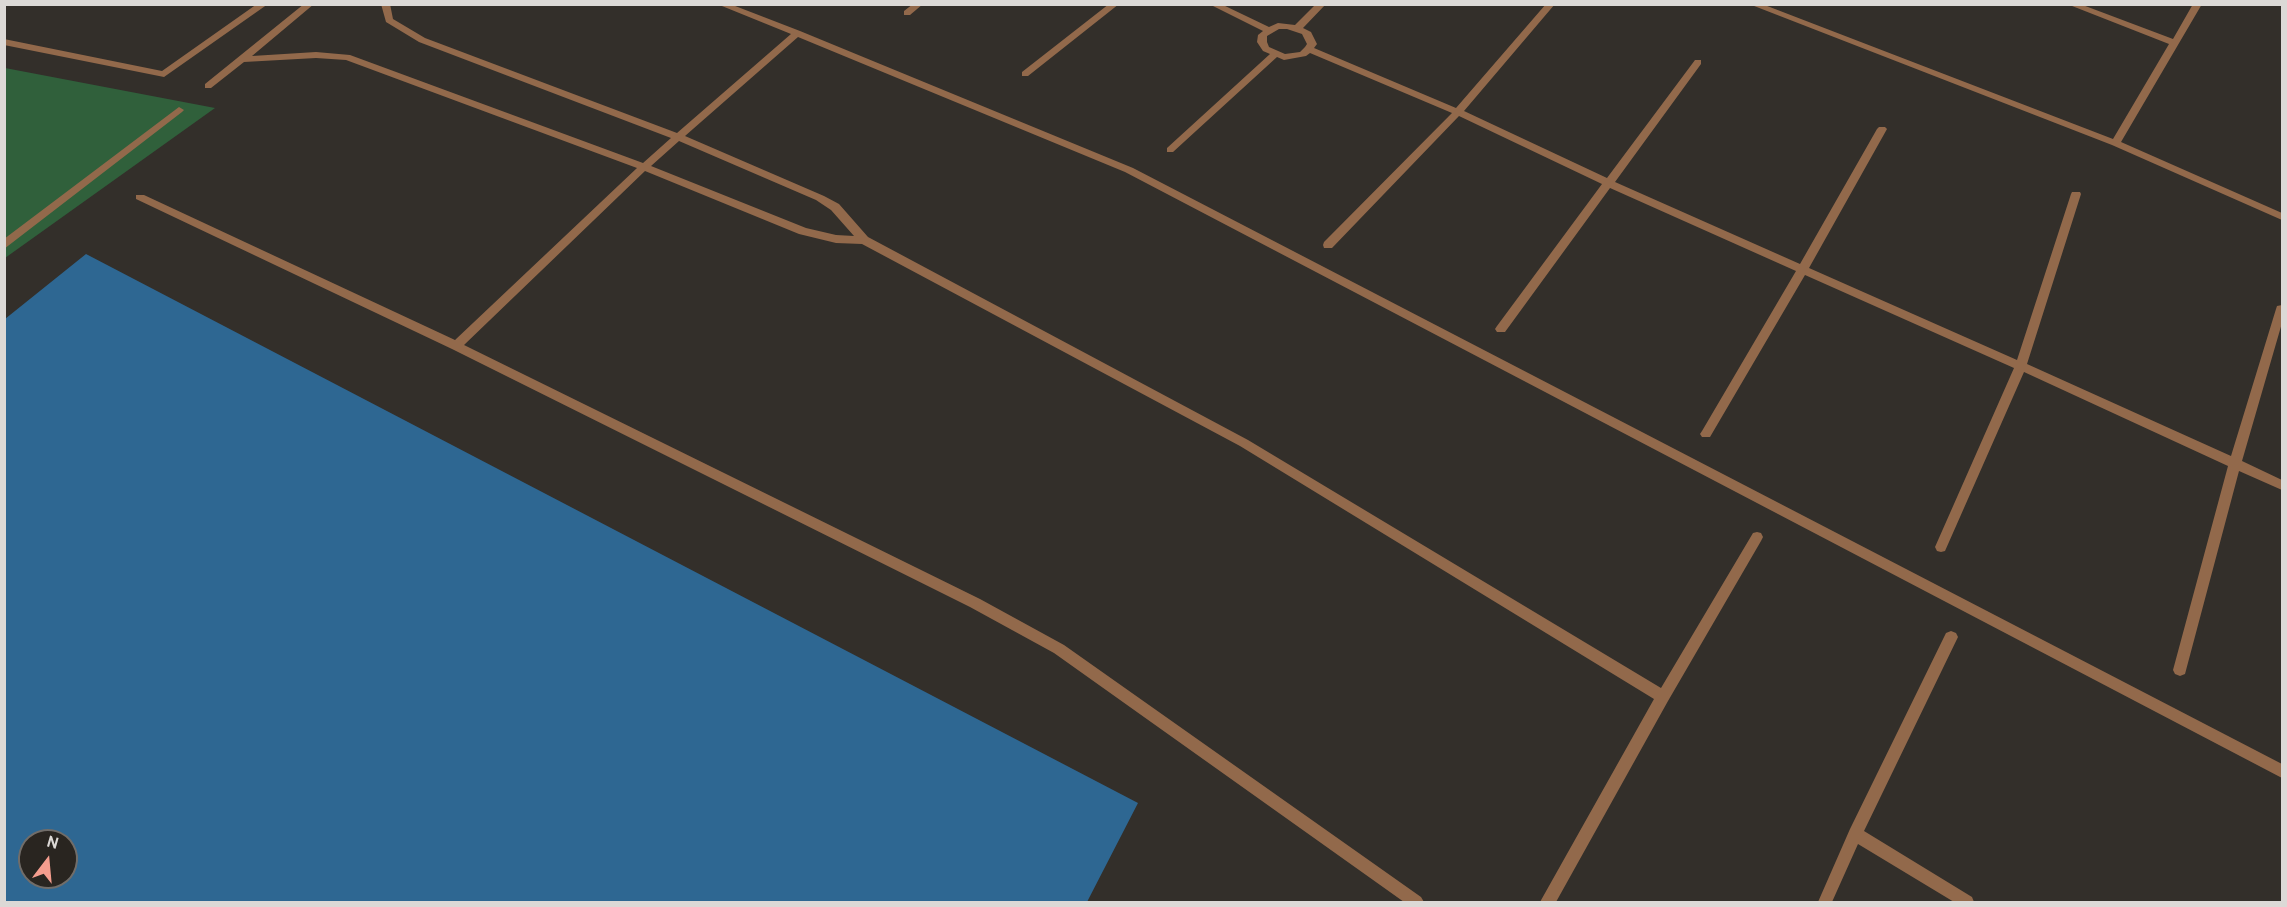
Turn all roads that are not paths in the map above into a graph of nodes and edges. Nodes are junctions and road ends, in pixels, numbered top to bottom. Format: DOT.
graph roads {
  1 [pos="264,4"];
  2 [pos="310,4"];
  3 [pos="385,4"];
  4 [pos="721,4"];
  5 [pos="919,4"];
  6 [pos="1115,4"];
  7 [pos="1213,4"];
  8 [pos="1322,4"];
  9 [pos="1551,4"];
  10 [pos="1753,4"];
  11 [pos="2071,4"];
  12 [pos="2198,4"];
  13 [pos="907,13"];
  14 [pos="1298,28"];
  15 [pos="1269,30"];
  16 [pos="797,33"];
  17 [pos="4,42"];
  18 [pos="2175,43"];
  19 [pos="1309,49"];
  20 [pos="1275,54"];
  21 [pos="240,59"];
  22 [pos="1698,62"];
  23 [pos="1025,74"];
  24 [pos="208,86"];
  25 [pos="179,110"];
  26 [pos="1458,112"];
  27 [pos="1882,129"];
  28 [pos="678,137"];
  29 [pos="2115,143"];
  30 [pos="1170,150"];
  31 [pos="644,167"];
  32 [pos="1610,184"];
  33 [pos="2076,194"];
  34 [pos="140,197"];
  35 [pos="2283,217"];
  36 [pos="864,240"];
  37 [pos="4,245"];
  38 [pos="1328,245"];
  39 [pos="1802,270"];
  40 [pos="2281,309"];
  41 [pos="1501,329"];
  42 [pos="456,346"];
  43 [pos="2021,366"];
  44 [pos="1706,434"];
  45 [pos="2235,464"];
  46 [pos="2283,485"];
  47 [pos="1757,537"];
  48 [pos="1941,547"];
  49 [pos="1951,637"];
  50 [pos="2180,670"];
  51 [pos="1663,697"];
  52 [pos="2283,771"];
  53 [pos="1855,834"];
  54 [pos="1416,903"];
  55 [pos="1548,903"];
  56 [pos="1825,903"];
  57 [pos="1967,903"];
  1 -- 17 [label="street"];
  2 -- 21 [label="street"];
  3 -- 28 [label="street"];
  4 -- 16 [label="street"];
  5 -- 13 [label="street"];
  6 -- 23 [label="street"];
  7 -- 15 [label="street"];
  8 -- 14 [label="street"];
  9 -- 26 [label="street"];
  10 -- 29 [label="street"];
  11 -- 18 [label="street"];
  12 -- 18 [label="street"];
  14 -- 15 [label="street"];
  14 -- 19 [label="street"];
  15 -- 20 [label="street"];
  16 -- 28 [label="street"];
  16 -- 52 [label="street"];
  18 -- 29 [label="street"];
  19 -- 20 [label="street"];
  19 -- 26 [label="street"];
  20 -- 30 [label="street"];
  21 -- 24 [label="street"];
  21 -- 31 [label="street"];
  22 -- 32 [label="street"];
  25 -- 37 [label="street"];
  26 -- 32 [label="street"];
  26 -- 38 [label="street"];
  27 -- 39 [label="street"];
  28 -- 31 [label="street"];
  28 -- 36 [label="street"];
  29 -- 35 [label="street"];
  31 -- 36 [label="street"];
  31 -- 42 [label="street"];
  32 -- 39 [label="street"];
  32 -- 41 [label="street"];
  33 -- 43 [label="street"];
  34 -- 42 [label="street"];
  36 -- 51 [label="street"];
  39 -- 43 [label="street"];
  39 -- 44 [label="street"];
  40 -- 45 [label="street"];
  42 -- 54 [label="street"];
  43 -- 45 [label="street"];
  43 -- 48 [label="street"];
  45 -- 46 [label="street"];
  45 -- 50 [label="street"];
  47 -- 51 [label="street"];
  49 -- 53 [label="street"];
  51 -- 55 [label="street"];
  53 -- 56 [label="street"];
  53 -- 57 [label="street"];
}
